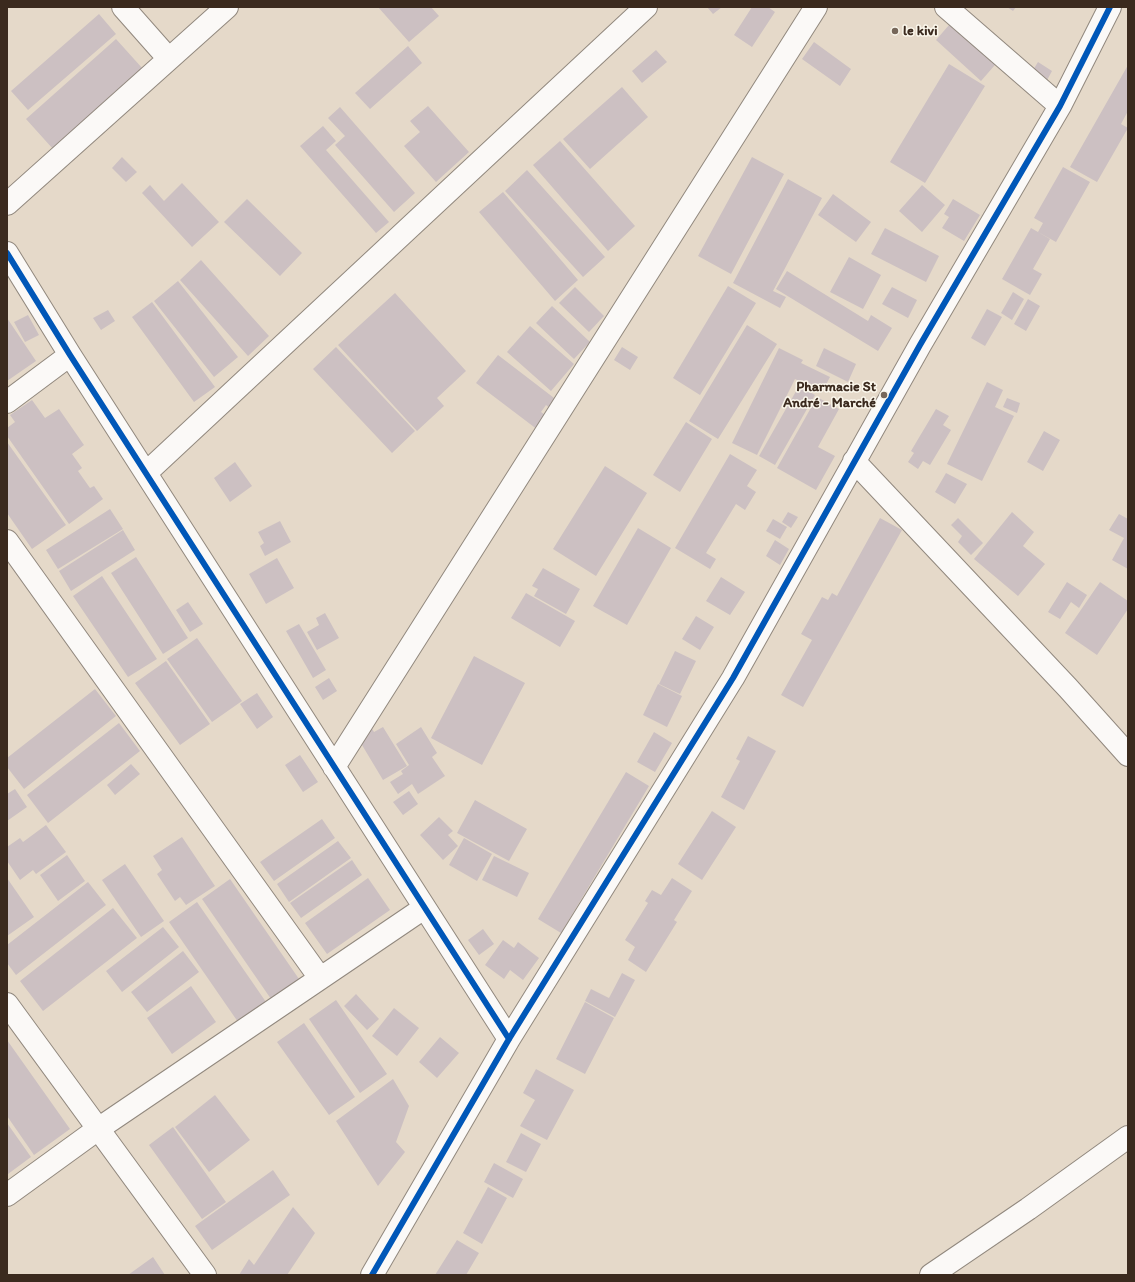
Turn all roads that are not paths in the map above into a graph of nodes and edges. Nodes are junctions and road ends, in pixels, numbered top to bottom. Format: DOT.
graph roads {
  1 [pos="123,7"];
  2 [pos="227,7"];
  3 [pos="646,7"];
  4 [pos="816,7"];
  5 [pos="946,7"];
  6 [pos="1110,7"];
  7 [pos="169,59"];
  8 [pos="1060,106"];
  9 [pos="7,204"];
  10 [pos="7,253"];
  11 [pos="70,355"];
  12 [pos="7,402"];
  13 [pos="854,461"];
  14 [pos="146,473"];
  15 [pos="7,541"];
  16 [pos="1128,755"];
  17 [pos="334,767"];
  18 [pos="424,908"];
  19 [pos="320,978"];
  20 [pos="7,1004"];
  21 [pos="509,1039"];
  22 [pos="98,1129"];
  23 [pos="1128,1137"];
  24 [pos="7,1194"];
  25 [pos="205,1275"];
  26 [pos="372,1275"];
  27 [pos="931,1275"];
  1 -- 7 [label="street"];
  2 -- 7 [label="street"];
  3 -- 14 [label="street"];
  4 -- 17 [label="street"];
  5 -- 8 [label="street"];
  6 -- 8 [label="street"];
  7 -- 9 [label="street"];
  8 -- 13 [label="street"];
  10 -- 11 [label="street"];
  11 -- 12 [label="street"];
  11 -- 14 [label="street"];
  13 -- 16 [label="street"];
  13 -- 21 [label="street"];
  14 -- 17 [label="street"];
  15 -- 19 [label="street"];
  17 -- 18 [label="street"];
  18 -- 19 [label="street"];
  18 -- 21 [label="street"];
  19 -- 22 [label="street"];
  20 -- 22 [label="street"];
  21 -- 26 [label="street"];
  22 -- 24 [label="street"];
  22 -- 25 [label="street"];
  23 -- 27 [label="street"];
}
